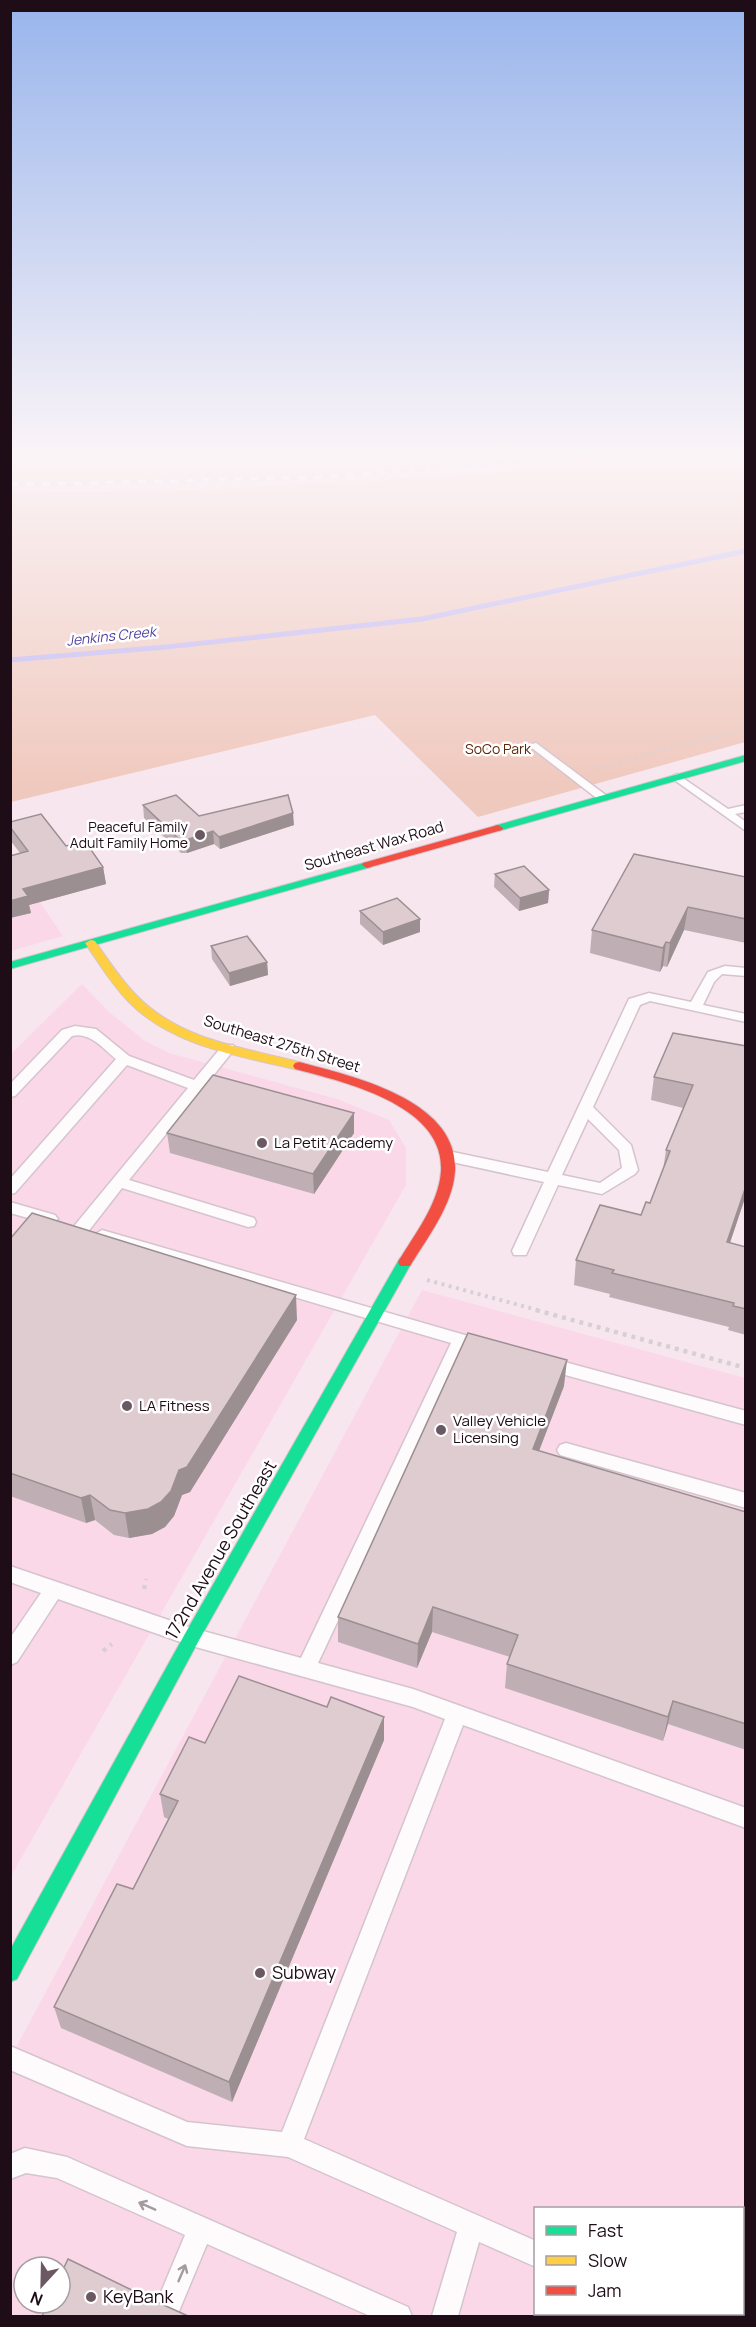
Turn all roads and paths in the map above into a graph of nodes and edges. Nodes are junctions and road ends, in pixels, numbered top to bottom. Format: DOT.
graph roads {
  1 [pos="746,729"];
  2 [pos="536,746"];
  3 [pos="746,758"];
  4 [pos="570,773"];
  5 [pos="677,777"];
  6 [pos="603,798"];
  7 [pos="746,808"];
  8 [pos="725,813"];
  9 [pos="746,828"];
  10 [pos="91,943"];
  11 [pos="10,966"];
  12 [pos="746,972"];
  13 [pos="695,1007"];
  14 [pos="746,1018"];
  15 [pos="228,1048"];
  16 [pos="124,1059"];
  17 [pos="197,1086"];
  18 [pos="10,1093"];
  19 [pos="586,1109"];
  20 [pos="446,1149"];
  21 [pos="553,1180"];
  22 [pos="119,1182"];
  23 [pos="10,1190"];
  24 [pos="10,1208"];
  25 [pos="248,1222"];
  26 [pos="81,1229"];
  27 [pos="520,1251"];
  28 [pos="427,1280"];
  29 [pos="375,1316"];
  30 [pos="461,1340"];
  31 [pos="495,1349"];
  32 [pos="530,1359"];
  33 [pos="746,1368"];
  34 [pos="746,1418"];
  35 [pos="566,1450"];
  36 [pos="746,1501"];
  37 [pos="10,1574"];
  38 [pos="146,1579"];
  39 [pos="54,1589"];
  40 [pos="144,1589"];
  41 [pos="192,1637"];
  42 [pos="112,1644"];
  43 [pos="103,1651"];
  44 [pos="10,1656"];
  45 [pos="306,1668"];
  46 [pos="457,1714"];
  47 [pos="746,1818"];
  48 [pos="10,1972"];
  49 [pos="10,2058"];
  50 [pos="289,2145"];
  51 [pos="10,2167"];
  52 [pos="471,2226"];
  53 [pos="200,2230"];
  54 [pos="534,2253"];
  55 [pos="164,2316"];
  56 [pos="399,2316"];
  57 [pos="445,2316"];
  1 -- 4 [label="path"];
  2 -- 4 [label="lane"];
  3 -- 5 [label="street, Southeast Wax Road"];
  4 -- 6 [label="lane"];
  5 -- 6 [label="street, Southeast Wax Road"];
  5 -- 8 [label="lane"];
  6 -- 10 [label="street, Southeast Wax Road"];
  7 -- 8 [label="lane"];
  8 -- 9 [label="lane"];
  10 -- 11 [label="street, Southeast Wax Road"];
  10 -- 15 [label="street, Southeast 275th Street"];
  12 -- 13 [label="lane"];
  13 -- 14 [label="lane"];
  13 -- 19 [label="lane"];
  15 -- 17 [label="lane"];
  15 -- 20 [label="street, Southeast 275th Street"];
  16 -- 17 [label="lane"];
  16 -- 18 [label="lane"];
  16 -- 23 [label="lane"];
  17 -- 22 [label="lane"];
  19 -- 21 [label="lane"];
  19 -- 21 [label="lane"];
  20 -- 21 [label="lane"];
  20 -- 29 [label="street, 172nd Avenue Southeast"];
  21 -- 27 [label="lane"];
  22 -- 25 [label="lane"];
  22 -- 26 [label="lane"];
  24 -- 26 [label="lane"];
  26 -- 29 [label="lane"];
  28 -- 33 [label="path"];
  29 -- 30 [label="lane"];
  29 -- 41 [label="street, 172nd Avenue Southeast"];
  30 -- 31 [label="lane"];
  30 -- 45 [label="lane"];
  32 -- 34 [label="lane"];
  35 -- 36 [label="lane"];
  37 -- 39 [label="lane"];
  38 -- 40 [label="path"];
  39 -- 41 [label="lane"];
  39 -- 44 [label="lane"];
  41 -- 45 [label="lane"];
  41 -- 48 [label="street, 172nd Avenue Southeast"];
  42 -- 43 [label="path"];
  45 -- 46 [label="lane"];
  46 -- 47 [label="lane"];
  46 -- 50 [label="lane"];
  49 -- 50 [label="lane"];
  50 -- 52 [label="lane"];
  53 -- 51 [label="lane, one-way"];
  52 -- 54 [label="lane"];
  52 -- 57 [label="lane"];
  55 -- 53 [label="lane, one-way"];
  53 -- 56 [label="lane"];
}
